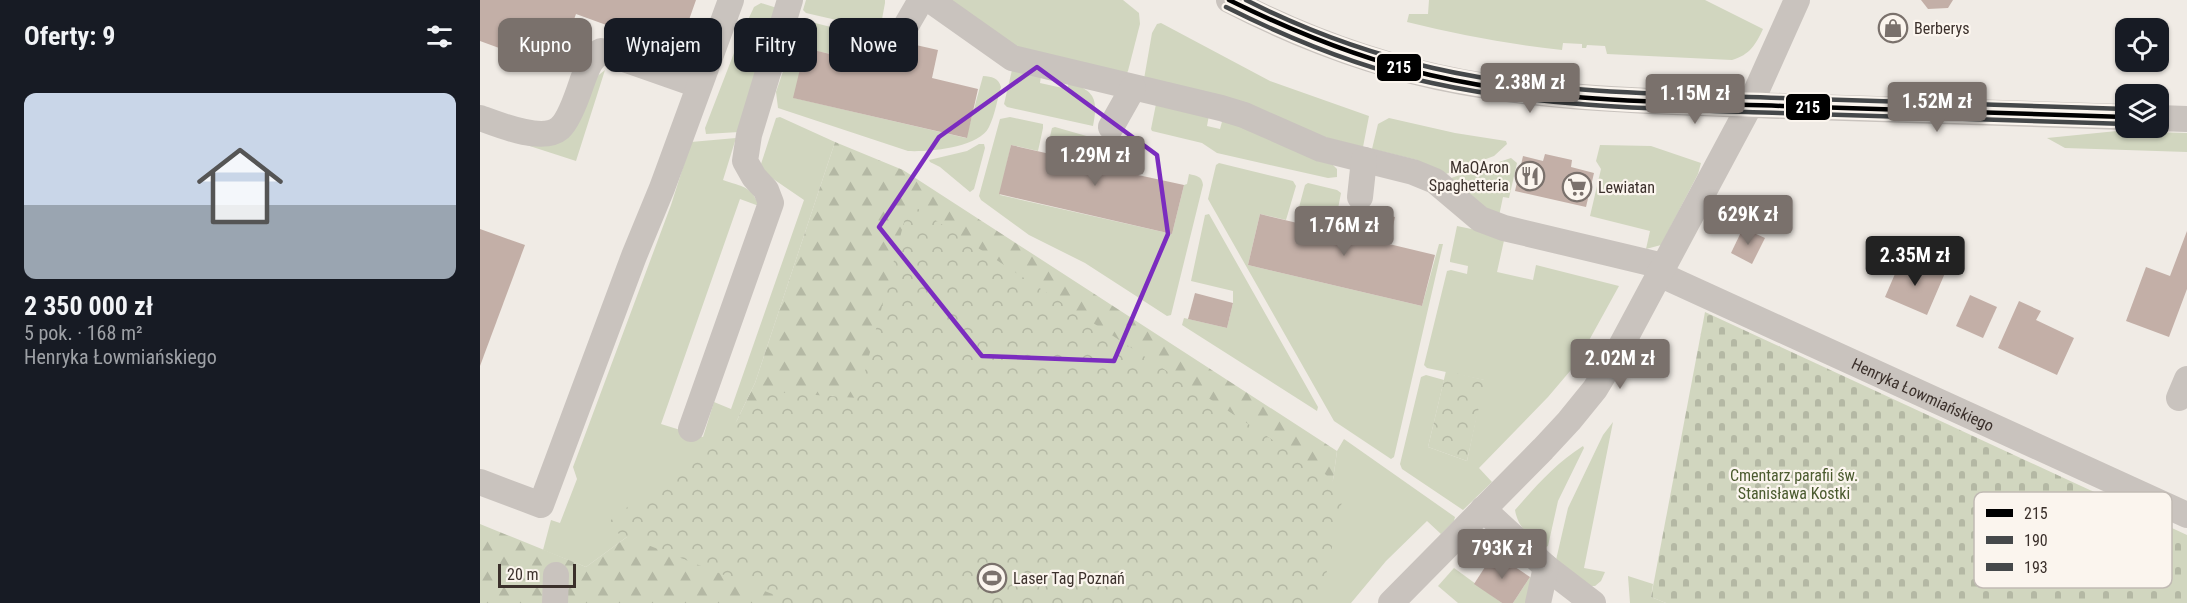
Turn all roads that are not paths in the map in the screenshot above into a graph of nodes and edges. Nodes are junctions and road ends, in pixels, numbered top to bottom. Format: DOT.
graph roads {
  1 [pos="731,0"];
  2 [pos="790,0"];
  3 [pos="921,0"];
  4 [pos="930,0"];
  5 [pos="1229,0"];
  6 [pos="1797,0"];
  7 [pos="911,18"];
  8 [pos="698,85"];
  9 [pos="1133,88"];
  10 [pos="1750,105"];
  11 [pos="2115,117"];
  12 [pos="480,118"];
  13 [pos="2169,118"];
  14 [pos="2187,119"];
  15 [pos="1111,127"];
  16 [pos="1364,160"];
  17 [pos="1360,197"];
  18 [pos="1661,270"];
  19 [pos="691,429"];
  20 [pos="480,482"];
  21 [pos="2138,492"];
  22 [pos="2172,508"];
  23 [pos="1483,509"];
  24 [pos="2187,515"];
  25 [pos="1546,567"];
  26 [pos="556,575"];
  27 [pos="555,603"];
  28 [pos="1391,603"];
  29 [pos="1538,603"];
  30 [pos="1593,603"];
  1 -- 8 [label="street"];
  2 -- 19 [label="street"];
  3 -- 7 [label="street"];
  4 -- 9 [label="street, Henryka Łowmiańskiego"];
  5 -- 10 [label="street"];
  6 -- 10 [label="street"];
  8 -- 12 [label="street"];
  8 -- 20 [label="street"];
  9 -- 15 [label="street"];
  9 -- 16 [label="street, Henryka Łowmiańskiego"];
  10 -- 11 [label="street"];
  10 -- 18 [label="street"];
  13 -- 14 [label="street"];
  16 -- 17 [label="street"];
  16 -- 18 [label="street, Henryka Łowmiańskiego"];
  18 -- 21 [label="street, Henryka Łowmiańskiego"];
  18 -- 23 [label="street"];
  22 -- 24 [label="street, Henryka Łowmiańskiego"];
  23 -- 25 [label="street"];
  23 -- 28 [label="street"];
  25 -- 29 [label="street"];
  25 -- 30 [label="street"];
  26 -- 27 [label="street"];
}
